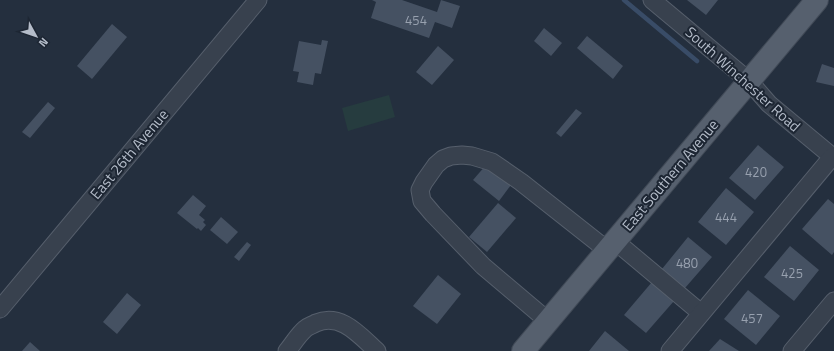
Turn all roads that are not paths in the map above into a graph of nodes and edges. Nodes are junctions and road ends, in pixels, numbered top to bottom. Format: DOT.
graph roads {
  1 [pos="258,0"];
  2 [pos="652,0"];
  3 [pos="817,0"];
  4 [pos="749,81"];
  5 [pos="833,158"];
  6 [pos="611,246"];
  7 [pos="834,301"];
  8 [pos="0,309"];
  9 [pos="702,313"];
  10 [pos="548,321"];
  11 [pos="287,351"];
  12 [pos="377,351"];
  13 [pos="523,351"];
  14 [pos="670,351"];
  15 [pos="792,351"];
  1 -- 8 [label="street, East 26th Avenue"];
  2 -- 4 [label="street, South Winchester Road"];
  3 -- 4 [label="main road, East Southern Avenue"];
  4 -- 5 [label="street, South Winchester Road"];
  4 -- 6 [label="main road, East Southern Avenue"];
  5 -- 9 [label="street"];
  6 -- 9 [label="street"];
  6 -- 10 [label="main road, East Southern Avenue"];
  6 -- 10 [label="street"];
  7 -- 15 [label="street"];
  9 -- 14 [label="street"];
  10 -- 13 [label="main road, East Southern Avenue"];
  11 -- 12 [label="street"];
}
